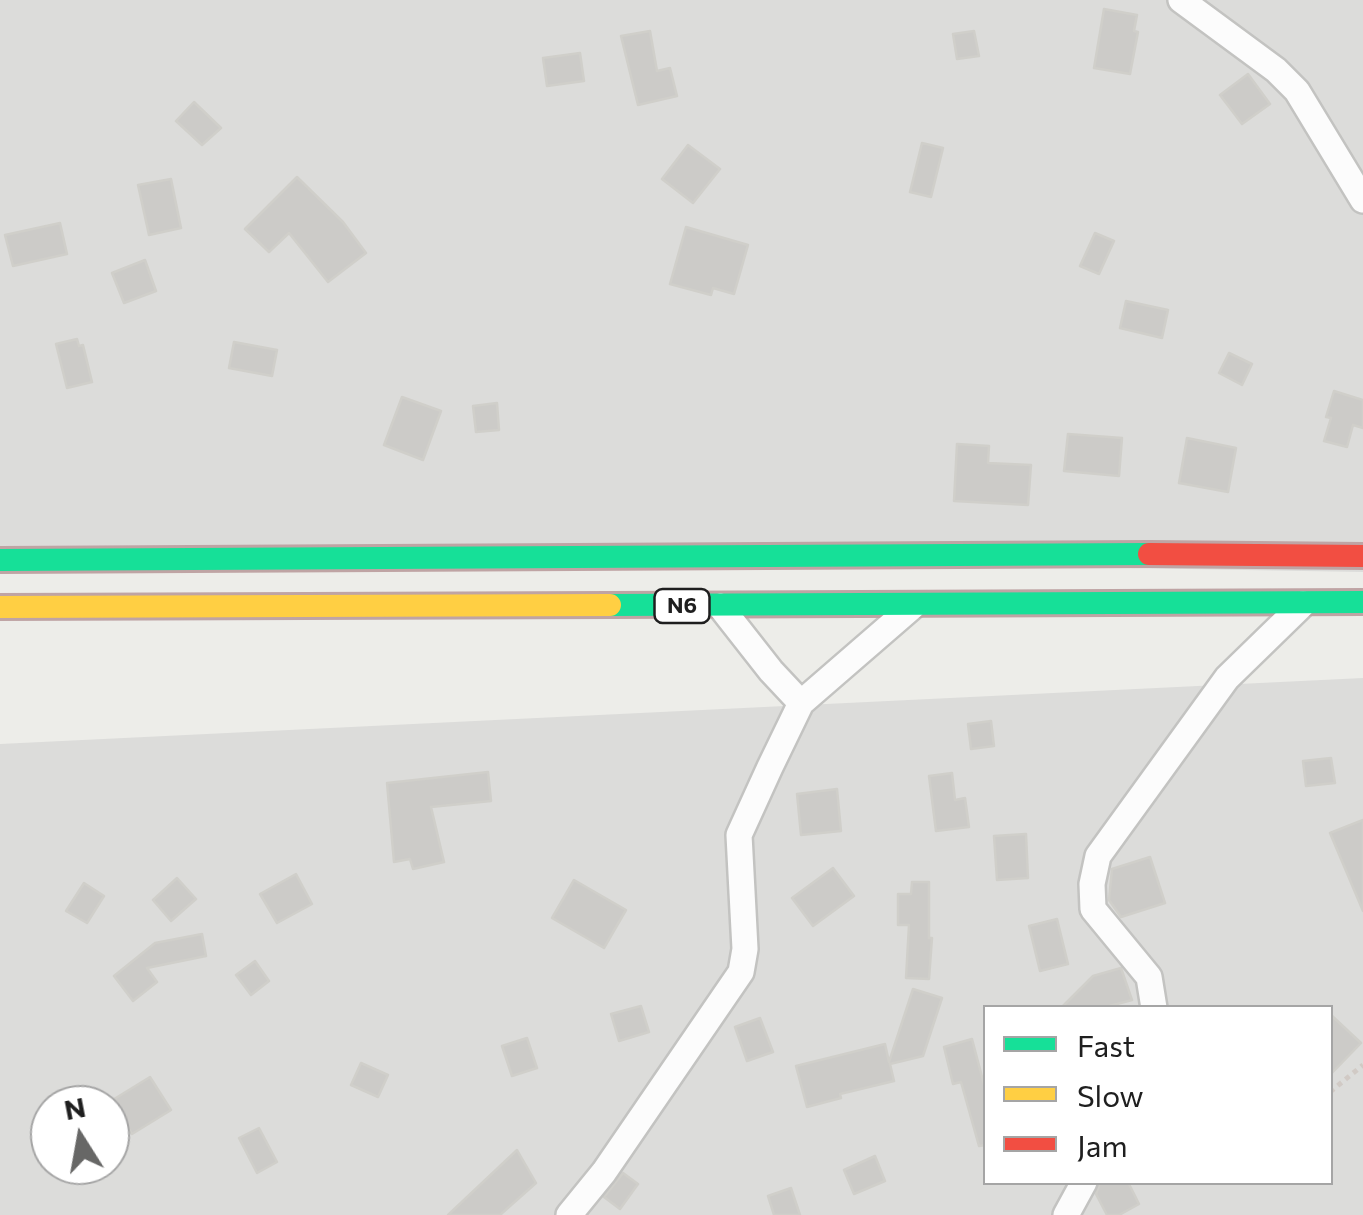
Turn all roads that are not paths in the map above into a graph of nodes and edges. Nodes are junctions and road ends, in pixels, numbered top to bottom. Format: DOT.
graph roads {
  1 [pos="1180,0"];
  2 [pos="1363,200"];
  3 [pos="1363,556"];
  4 [pos="0,560"];
  5 [pos="918,602"];
  6 [pos="1363,602"];
  7 [pos="1303,604"];
  8 [pos="720,606"];
  9 [pos="0,607"];
  10 [pos="801,702"];
  11 [pos="1154,1005"];
  12 [pos="1082,1185"];
  13 [pos="569,1215"];
  14 [pos="1066,1215"];
  1 -- 2 [label="street"];
  3 -- 4 [label="highway, N6"];
  5 -- 7 [label="highway, N6"];
  5 -- 8 [label="highway, N6"];
  5 -- 10 [label="street"];
  6 -- 7 [label="highway, N6"];
  7 -- 11 [label="street"];
  8 -- 9 [label="highway, N6"];
  8 -- 10 [label="street"];
  10 -- 13 [label="street"];
  12 -- 14 [label="street"];
}
